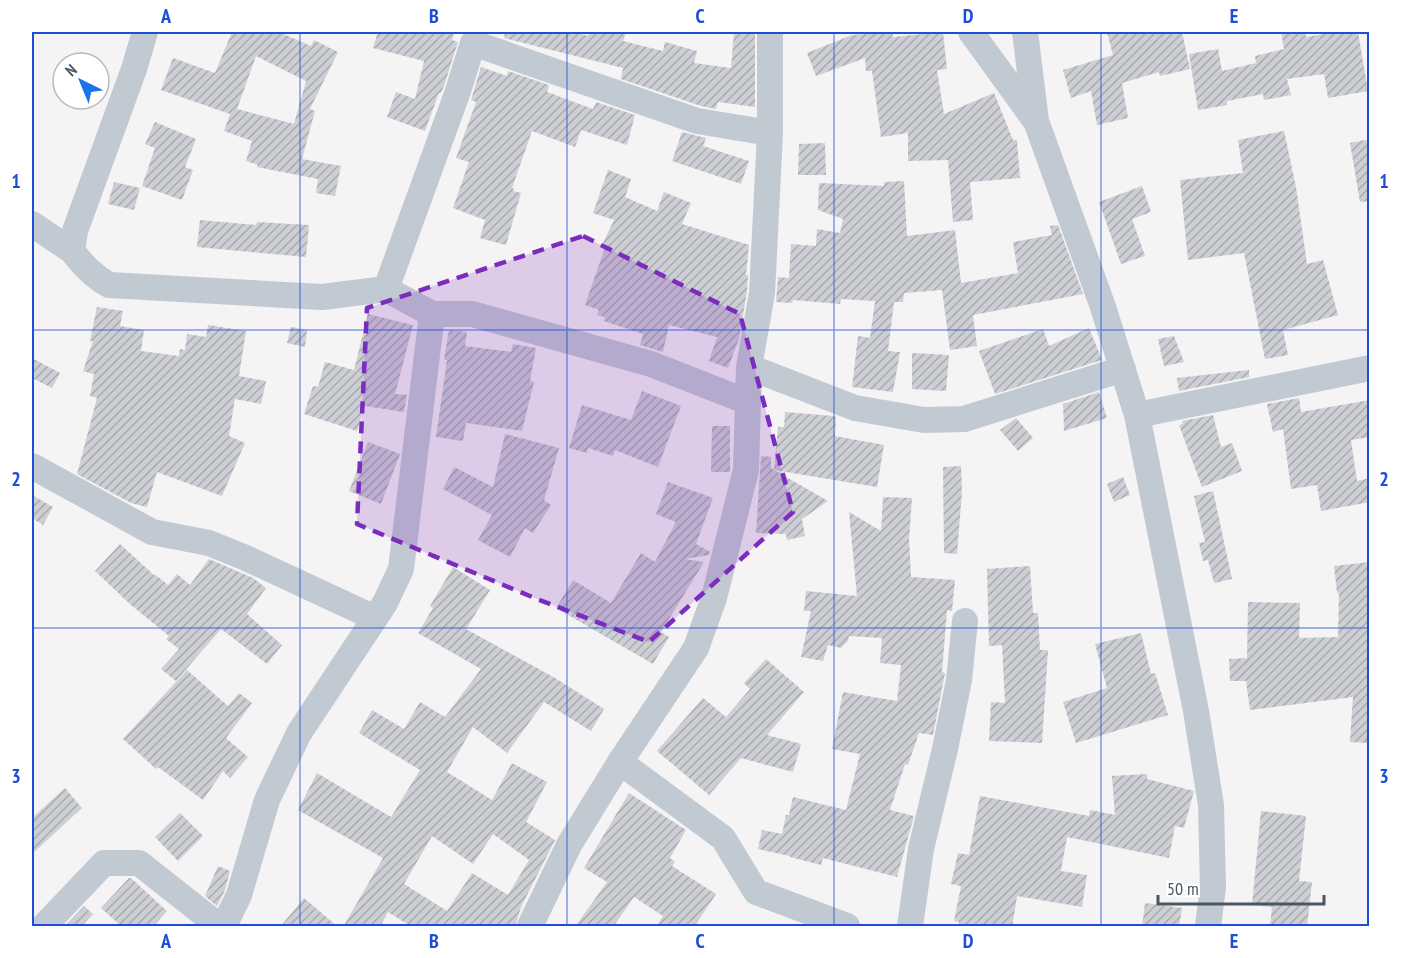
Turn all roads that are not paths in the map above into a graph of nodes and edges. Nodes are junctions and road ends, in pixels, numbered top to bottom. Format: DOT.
graph roads {
  1 [pos="145,32"];
  2 [pos="770,32"];
  3 [pos="970,32"];
  4 [pos="1025,32"];
  5 [pos="1036,121"];
  6 [pos="770,133"];
  7 [pos="32,224"];
  8 [pos="72,251"];
  9 [pos="386,289"];
  10 [pos="432,314"];
  11 [pos="749,367"];
  12 [pos="1370,368"];
  13 [pos="1123,369"];
  14 [pos="748,402"];
  15 [pos="1137,415"];
  16 [pos="32,466"];
  17 [pos="375,618"];
  18 [pos="965,621"];
  19 [pos="620,762"];
  20 [pos="44,927"];
  21 [pos="219,927"];
  22 [pos="224,927"];
  23 [pos="530,927"];
  24 [pos="847,927"];
  25 [pos="910,927"];
  26 [pos="1208,927"];
  1 -- 8 [label="street"];
  2 -- 6 [label="street"];
  3 -- 5 [label="street"];
  4 -- 5 [label="street"];
  5 -- 13 [label="street"];
  6 -- 9 [label="street"];
  6 -- 11 [label="street"];
  7 -- 8 [label="street"];
  8 -- 9 [label="street"];
  9 -- 10 [label="street"];
  10 -- 14 [label="street"];
  10 -- 17 [label="street"];
  11 -- 13 [label="street"];
  11 -- 14 [label="street"];
  12 -- 15 [label="street"];
  13 -- 15 [label="street"];
  14 -- 19 [label="street"];
  15 -- 26 [label="street"];
  16 -- 17 [label="street"];
  17 -- 22 [label="street"];
  18 -- 25 [label="street"];
  19 -- 23 [label="street"];
  19 -- 24 [label="street"];
  20 -- 21 [label="street"];
}
